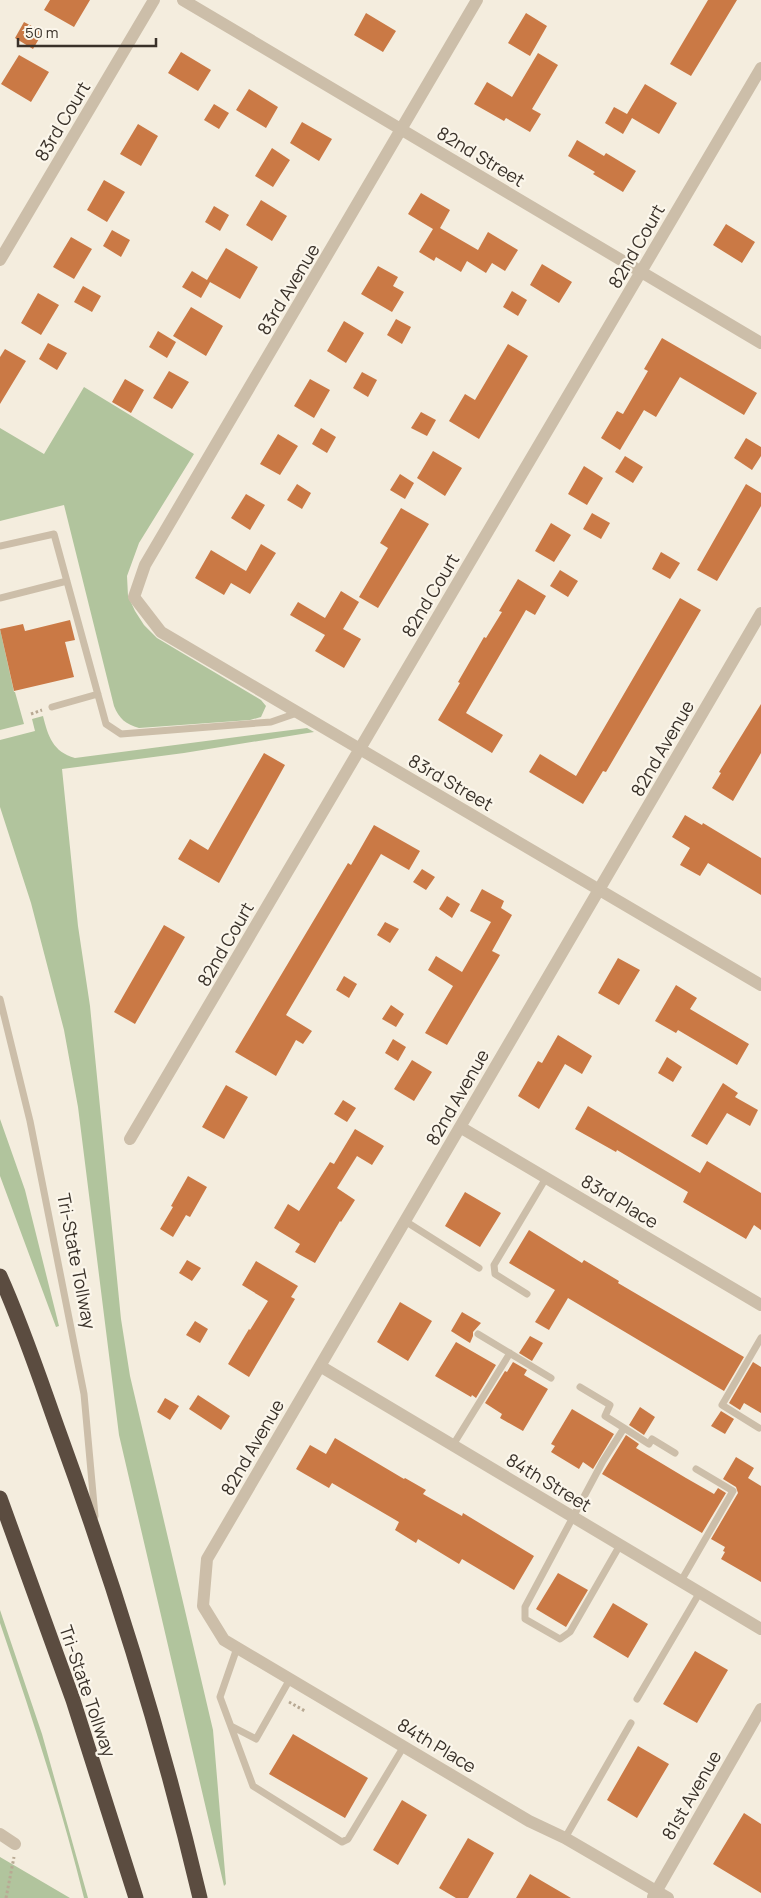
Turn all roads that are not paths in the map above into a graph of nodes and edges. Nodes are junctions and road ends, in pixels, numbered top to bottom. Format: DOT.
graph roads {
  1 [pos="154,0"];
  2 [pos="183,0"];
  3 [pos="477,0"];
  4 [pos="761,68"];
  5 [pos="402,130"];
  6 [pos="0,260"];
  7 [pos="641,272"];
  8 [pos="761,343"];
  9 [pos="0,546"];
  10 [pos="67,581"];
  11 [pos="134,597"];
  12 [pos="0,598"];
  13 [pos="761,613"];
  14 [pos="98,694"];
  15 [pos="52,707"];
  16 [pos="298,712"];
  17 [pos="360,749"];
  18 [pos="599,890"];
  19 [pos="761,985"];
  20 [pos="0,999"];
  21 [pos="460,1127"];
  22 [pos="130,1139"];
  23 [pos="546,1178"];
  24 [pos="405,1221"];
  25 [pos="479,1268"];
  26 [pos="0,1276"];
  27 [pos="527,1294"];
  28 [pos="761,1305"];
  29 [pos="478,1334"];
  30 [pos="761,1338"];
  31 [pos="510,1353"];
  32 [pos="320,1366"];
  33 [pos="551,1378"];
  34 [pos="580,1387"];
  35 [pos="624,1428"];
  36 [pos="759,1428"];
  37 [pos="453,1445"];
  38 [pos="675,1453"];
  39 [pos="696,1469"];
  40 [pos="0,1498"];
  41 [pos="574,1517"];
  42 [pos="96,1534"];
  43 [pos="620,1545"];
  44 [pos="681,1581"];
  45 [pos="700,1592"];
  46 [pos="203,1606"];
  47 [pos="761,1628"];
  48 [pos="237,1648"];
  49 [pos="290,1679"];
  50 [pos="637,1699"];
  51 [pos="761,1709"];
  52 [pos="632,1723"];
  53 [pos="231,1726"];
  54 [pos="404,1746"];
  55 [pos="0,1834"];
  56 [pos="565,1838"];
  57 [pos="15,1844"];
  58 [pos="654,1894"];
  59 [pos="136,1898"];
  60 [pos="200,1898"];
  61 [pos="668,1898"];
  1 -- 6 [label="street, 83rd Court"];
  2 -- 5 [label="street, 82nd Street"];
  3 -- 5 [label="street, 83rd Avenue"];
  4 -- 7 [label="street, 82nd Court"];
  5 -- 7 [label="street, 82nd Street"];
  5 -- 11 [label="street, 83rd Avenue"];
  7 -- 8 [label="street, 82nd Street"];
  7 -- 17 [label="street, 82nd Court"];
  9 -- 10 [label="lane"];
  10 -- 12 [label="lane"];
  10 -- 14 [label="lane"];
  11 -- 16 [label="street, 83rd Street"];
  13 -- 18 [label="street, 82nd Avenue"];
  14 -- 15 [label="lane"];
  14 -- 16 [label="lane"];
  16 -- 17 [label="street, 83rd Street"];
  17 -- 18 [label="street, 83rd Street"];
  17 -- 22 [label="street, 82nd Court"];
  18 -- 19 [label="street, 83rd Street"];
  18 -- 21 [label="street, 82nd Avenue"];
  20 -- 42 [label="lane, Tri-State Tollway"];
  21 -- 23 [label="street, 83rd Place"];
  21 -- 24 [label="street, 82nd Avenue"];
  23 -- 27 [label="lane"];
  23 -- 28 [label="street, 83rd Place"];
  24 -- 25 [label="lane"];
  24 -- 32 [label="street, 82nd Avenue"];
  26 -- 42 [label="highway, Tri-State Tollway"];
  29 -- 31 [label="lane"];
  30 -- 36 [label="lane"];
  31 -- 33 [label="lane"];
  31 -- 37 [label="lane"];
  32 -- 37 [label="street, 84th Street"];
  32 -- 46 [label="street, 82nd Avenue"];
  34 -- 35 [label="lane"];
  35 -- 38 [label="lane"];
  35 -- 41 [label="lane"];
  37 -- 41 [label="street, 84th Street"];
  39 -- 44 [label="lane"];
  40 -- 59 [label="highway, Tri-State Tollway"];
  41 -- 43 [label="street, 84th Street"];
  41 -- 43 [label="lane"];
  42 -- 60 [label="highway, Tri-State Tollway"];
  43 -- 44 [label="street, 84th Street"];
  44 -- 45 [label="street, 84th Street"];
  45 -- 47 [label="street, 84th Street"];
  45 -- 50 [label="lane"];
  46 -- 48 [label="street, 84th Place"];
  48 -- 49 [label="street, 84th Place"];
  48 -- 53 [label="lane"];
  49 -- 53 [label="lane"];
  49 -- 54 [label="street, 84th Place"];
  51 -- 58 [label="street, 81st Avenue"];
  52 -- 56 [label="lane"];
  53 -- 54 [label="lane"];
  54 -- 56 [label="street, 84th Place"];
  55 -- 57 [label="street"];
  56 -- 58 [label="street, 84th Place"];
  58 -- 61 [label="street, 84th Place"];
}
